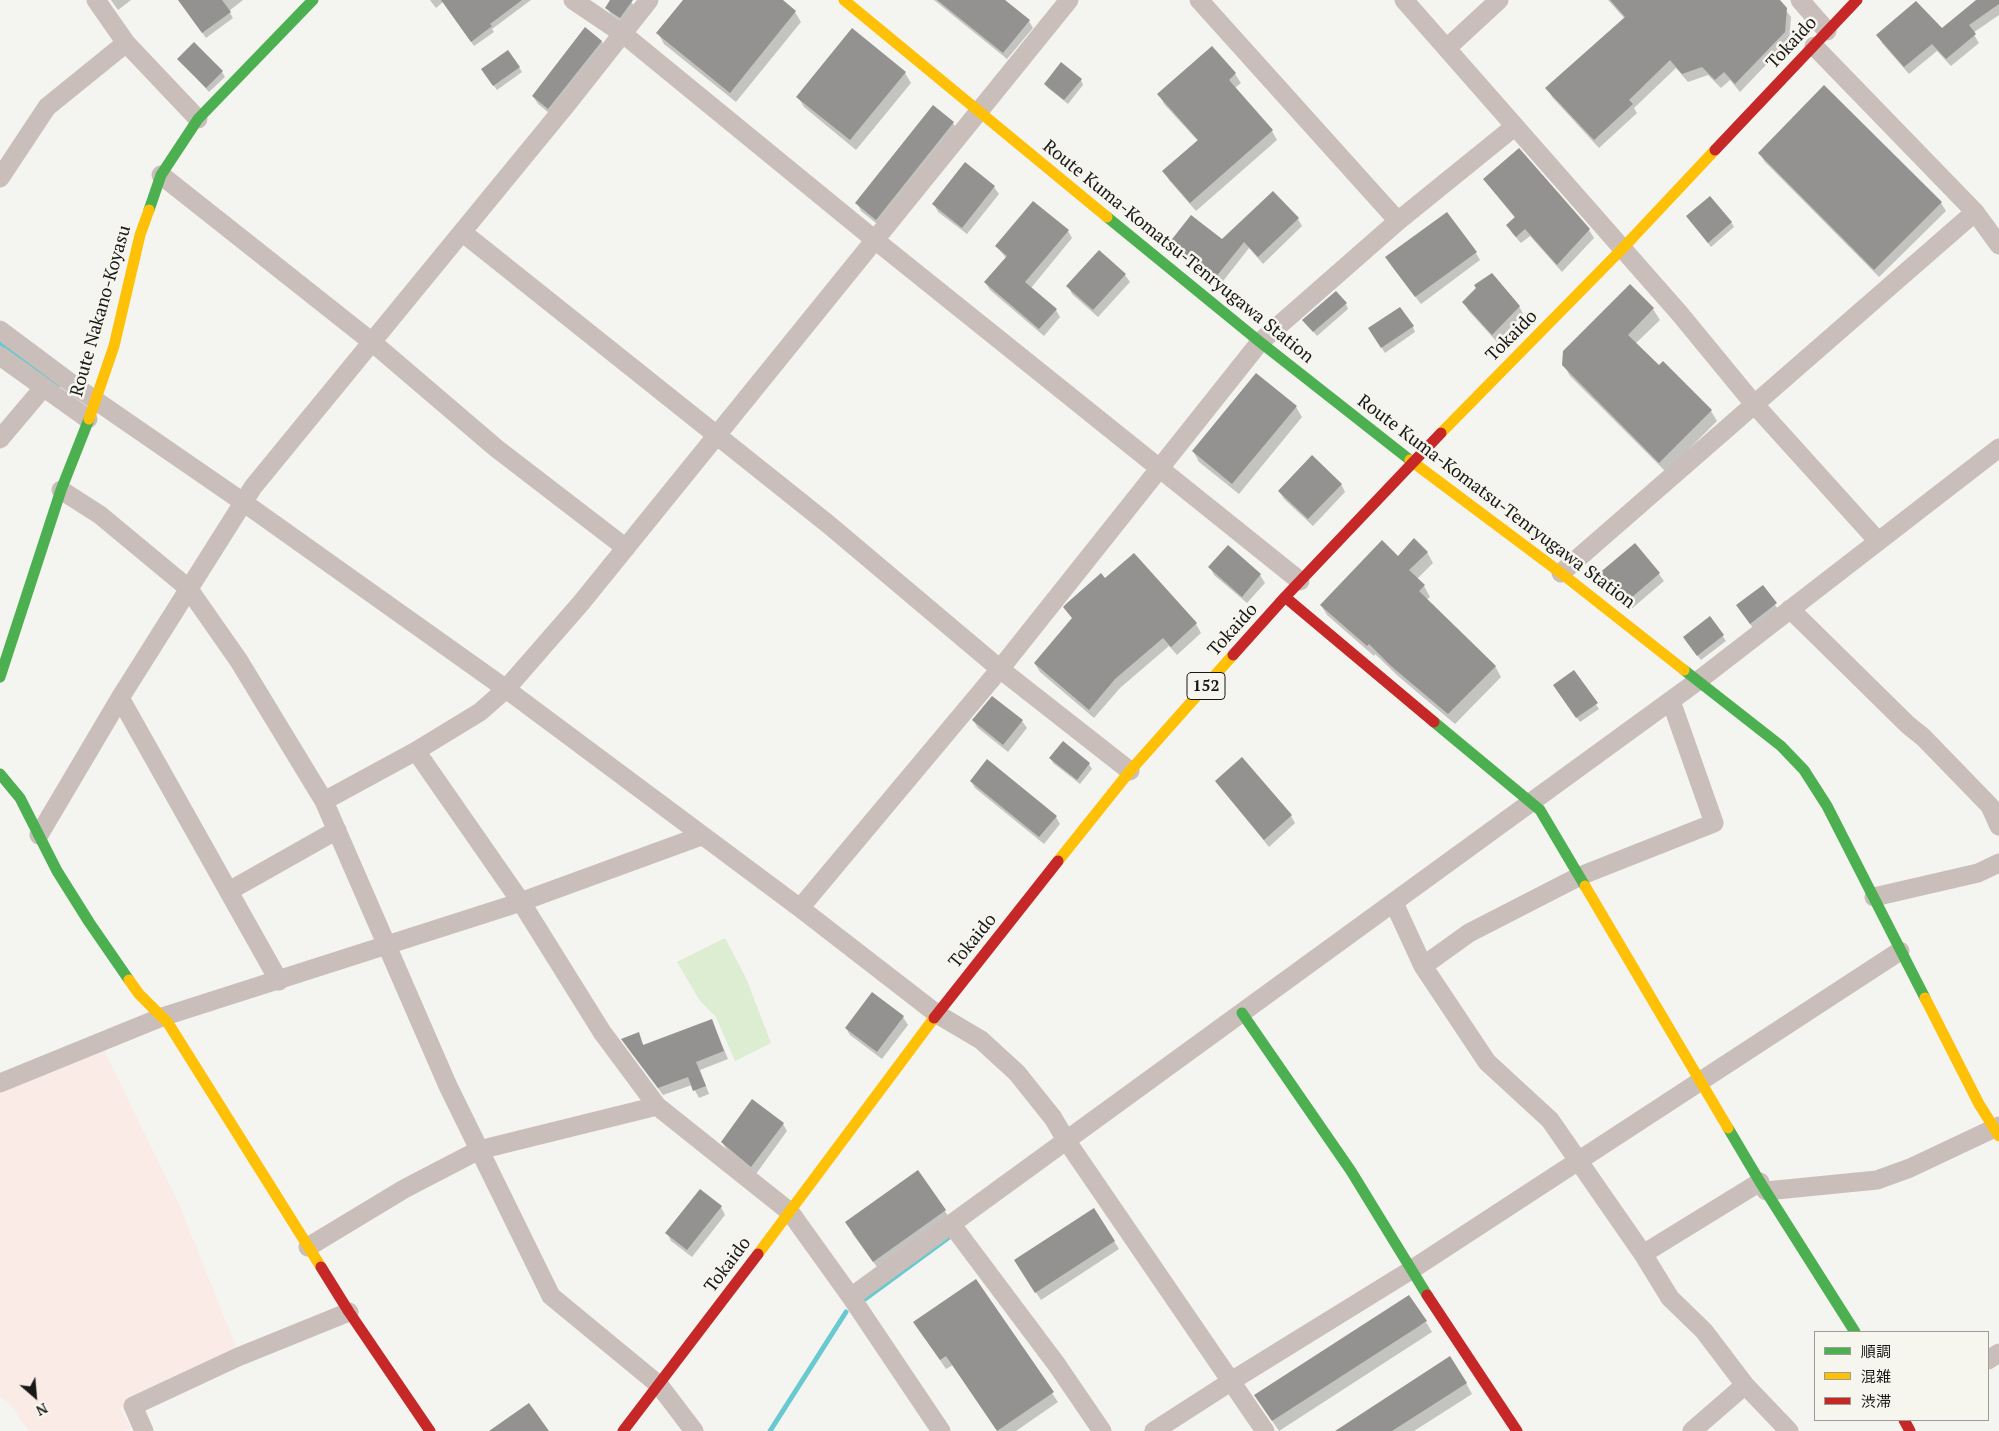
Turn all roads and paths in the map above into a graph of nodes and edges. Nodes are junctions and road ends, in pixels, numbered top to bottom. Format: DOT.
graph roads {
  1 [pos="96,0"];
  2 [pos="313,0"];
  3 [pos="573,0"];
  4 [pos="649,0"];
  5 [pos="844,0"];
  6 [pos="1069,0"];
  7 [pos="1199,0"];
  8 [pos="1404,0"];
  9 [pos="1499,0"];
  10 [pos="1800,0"];
  11 [pos="1857,0"];
  12 [pos="1827,31"];
  13 [pos="622,33"];
  14 [pos="126,43"];
  15 [pos="1814,46"];
  16 [pos="1448,48"];
  17 [pos="978,112"];
  18 [pos="198,119"];
  19 [pos="1514,127"];
  20 [pos="161,175"];
  21 [pos="0,178"];
  22 [pos="1976,212"];
  23 [pos="1398,221"];
  24 [pos="462,232"];
  25 [pos="875,240"];
  26 [pos="1999,245"];
  27 [pos="1622,249"];
  28 [pos="0,330"];
  29 [pos="372,342"];
  30 [pos="1260,342"];
  31 [pos="0,356"];
  32 [pos="43,388"];
  33 [pos="96,400"];
  34 [pos="1754,404"];
  35 [pos="88,419"];
  36 [pos="718,435"];
  37 [pos="0,439"];
  38 [pos="1999,448"];
  39 [pos="1412,462"];
  40 [pos="1160,469"];
  41 [pos="61,490"];
  42 [pos="243,502"];
  43 [pos="1878,541"];
  44 [pos="626,548"];
  45 [pos="1560,573"];
  46 [pos="1300,581"];
  47 [pos="188,588"];
  48 [pos="1284,597"];
  49 [pos="1790,610"];
  50 [pos="1000,669"];
  51 [pos="0,677"];
  52 [pos="1699,680"];
  53 [pos="506,688"];
  54 [pos="120,698"];
  55 [pos="1671,701"];
  56 [pos="416,752"];
  57 [pos="1130,772"];
  58 [pos="0,774"];
  59 [pos="324,801"];
  60 [pos="1530,801"];
  61 [pos="1994,802"];
  62 [pos="1999,826"];
  63 [pos="337,830"];
  64 [pos="39,835"];
  65 [pos="701,836"];
  66 [pos="1999,863"];
  67 [pos="1580,876"];
  68 [pos="229,891"];
  69 [pos="1874,897"];
  70 [pos="521,902"];
  71 [pos="1394,903"];
  72 [pos="800,908"];
  73 [pos="388,946"];
  74 [pos="1900,951"];
  75 [pos="1423,966"];
  76 [pos="279,981"];
  77 [pos="1242,1013"];
  78 [pos="937,1014"];
  79 [pos="162,1017"];
  80 [pos="1700,1081"];
  81 [pos="0,1083"];
  82 [pos="657,1106"];
  83 [pos="1997,1130"];
  84 [pos="1066,1140"];
  85 [pos="479,1150"];
  86 [pos="1577,1161"];
  87 [pos="1763,1187"];
  88 [pos="790,1212"];
  89 [pos="952,1225"];
  90 [pos="308,1247"];
  91 [pos="1643,1254"];
  92 [pos="1411,1270"];
  93 [pos="851,1297"];
  94 [pos="349,1312"];
  95 [pos="1854,1331"];
  96 [pos="1230,1382"];
  97 [pos="659,1385"];
  98 [pos="1745,1386"];
  99 [pos="144,1431"];
  100 [pos="430,1431"];
  101 [pos="623,1431"];
  102 [pos="694,1431"];
  103 [pos="941,1431"];
  104 [pos="1102,1431"];
  105 [pos="1154,1431"];
  106 [pos="1265,1431"];
  107 [pos="1517,1431"];
  108 [pos="1692,1431"];
  109 [pos="1789,1431"];
  1 -- 14 [label="street"];
  2 -- 18 [label="main road, Route Nakano-Koyasu"];
  3 -- 13 [label="street"];
  4 -- 13 [label="street"];
  5 -- 17 [label="main road, Route Kuma-Komatsu-Tenryugawa Station"];
  6 -- 17 [label="street"];
  7 -- 23 [label="street"];
  8 -- 16 [label="street"];
  9 -- 16 [label="street"];
  10 -- 12 [label="street"];
  11 -- 12 [label="main road, Tokaido / 152"];
  12 -- 15 [label="main road, Tokaido / 152"];
  13 -- 24 [label="street"];
  13 -- 25 [label="street"];
  14 -- 18 [label="street"];
  14 -- 21 [label="street"];
  15 -- 22 [label="street"];
  15 -- 27 [label="main road, Tokaido / 152"];
  16 -- 19 [label="street"];
  17 -- 25 [label="street"];
  17 -- 30 [label="main road, Route Kuma-Komatsu-Tenryugawa Station"];
  18 -- 20 [label="main road, Route Nakano-Koyasu"];
  19 -- 23 [label="street"];
  19 -- 27 [label="street"];
  20 -- 29 [label="street"];
  20 -- 33 [label="main road, Route Nakano-Koyasu"];
  22 -- 26 [label="street"];
  22 -- 34 [label="street"];
  23 -- 30 [label="street"];
  24 -- 29 [label="street"];
  24 -- 36 [label="street"];
  25 -- 36 [label="street"];
  25 -- 40 [label="street"];
  27 -- 34 [label="street"];
  27 -- 39 [label="main road, Tokaido / 152"];
  28 -- 33 [label="street"];
  29 -- 42 [label="street"];
  29 -- 44 [label="street"];
  30 -- 39 [label="main road, Route Kuma-Komatsu-Tenryugawa Station"];
  30 -- 40 [label="street"];
  31 -- 32 [label="street"];
  32 -- 35 [label="street"];
  32 -- 37 [label="street"];
  33 -- 35 [label="main road, Route Nakano-Koyasu"];
  33 -- 42 [label="street"];
  34 -- 43 [label="street"];
  34 -- 45 [label="street"];
  35 -- 41 [label="main road, Route Nakano-Koyasu"];
  36 -- 44 [label="street"];
  36 -- 50 [label="street"];
  38 -- 43 [label="street"];
  39 -- 45 [label="main road, Route Kuma-Komatsu-Tenryugawa Station"];
  39 -- 46 [label="main road, Tokaido / 152"];
  40 -- 46 [label="street"];
  40 -- 50 [label="street"];
  41 -- 47 [label="street"];
  41 -- 51 [label="main road, Route Nakano-Koyasu"];
  42 -- 47 [label="street"];
  42 -- 53 [label="street"];
  43 -- 49 [label="street"];
  44 -- 53 [label="street"];
  45 -- 52 [label="main road, Route Kuma-Komatsu-Tenryugawa Station"];
  46 -- 48 [label="main road, Tokaido / 152"];
  47 -- 54 [label="street"];
  47 -- 59 [label="street"];
  48 -- 57 [label="main road, Tokaido / 152"];
  48 -- 60 [label="main road"];
  49 -- 52 [label="street"];
  49 -- 61 [label="street"];
  50 -- 57 [label="street"];
  50 -- 72 [label="street"];
  52 -- 55 [label="street"];
  52 -- 69 [label="main road, Route Kuma-Komatsu-Tenryugawa Station"];
  53 -- 56 [label="street"];
  53 -- 65 [label="street"];
  54 -- 64 [label="street"];
  54 -- 68 [label="street"];
  55 -- 60 [label="street"];
  55 -- 67 [label="street"];
  56 -- 59 [label="street"];
  56 -- 70 [label="street"];
  57 -- 78 [label="main road, Tokaido / 152"];
  58 -- 64 [label="main road"];
  59 -- 63 [label="street"];
  60 -- 67 [label="main road"];
  60 -- 71 [label="street"];
  61 -- 62 [label="street"];
  63 -- 68 [label="street"];
  63 -- 73 [label="street"];
  64 -- 79 [label="main road"];
  65 -- 70 [label="street"];
  65 -- 72 [label="street"];
  66 -- 69 [label="street"];
  67 -- 75 [label="street"];
  67 -- 80 [label="main road"];
  68 -- 76 [label="street"];
  69 -- 74 [label="main road, Route Kuma-Komatsu-Tenryugawa Station"];
  70 -- 73 [label="street"];
  70 -- 82 [label="street"];
  71 -- 75 [label="street"];
  71 -- 77 [label="street"];
  72 -- 78 [label="street"];
  73 -- 76 [label="street"];
  73 -- 85 [label="street"];
  74 -- 80 [label="street"];
  74 -- 83 [label="main road, Route Kuma-Komatsu-Tenryugawa Station"];
  75 -- 86 [label="street"];
  76 -- 79 [label="street"];
  77 -- 84 [label="street"];
  77 -- 92 [label="main road"];
  78 -- 84 [label="street"];
  78 -- 88 [label="main road, Tokaido / 152"];
  79 -- 81 [label="street"];
  79 -- 90 [label="main road"];
  80 -- 86 [label="street"];
  80 -- 87 [label="main road"];
  82 -- 85 [label="street"];
  82 -- 88 [label="street"];
  83 -- 87 [label="street"];
  84 -- 89 [label="street"];
  84 -- 96 [label="street"];
  85 -- 90 [label="street"];
  85 -- 97 [label="street"];
  86 -- 91 [label="street"];
  86 -- 92 [label="street"];
  87 -- 91 [label="street"];
  87 -- 95 [label="main road"];
  88 -- 93 [label="street"];
  88 -- 97 [label="main road, Tokaido / 152"];
  89 -- 93 [label="street"];
  89 -- 104 [label="street"];
  90 -- 94 [label="main road"];
  91 -- 98 [label="street"];
  92 -- 96 [label="street"];
  92 -- 107 [label="main road"];
  93 -- 103 [label="street"];
  94 -- 99 [label="street"];
  94 -- 100 [label="main road"];
  96 -- 105 [label="street"];
  96 -- 106 [label="street"];
  97 -- 101 [label="main road, Tokaido / 152"];
  97 -- 102 [label="street"];
  98 -- 108 [label="street"];
  98 -- 109 [label="street"];
}
